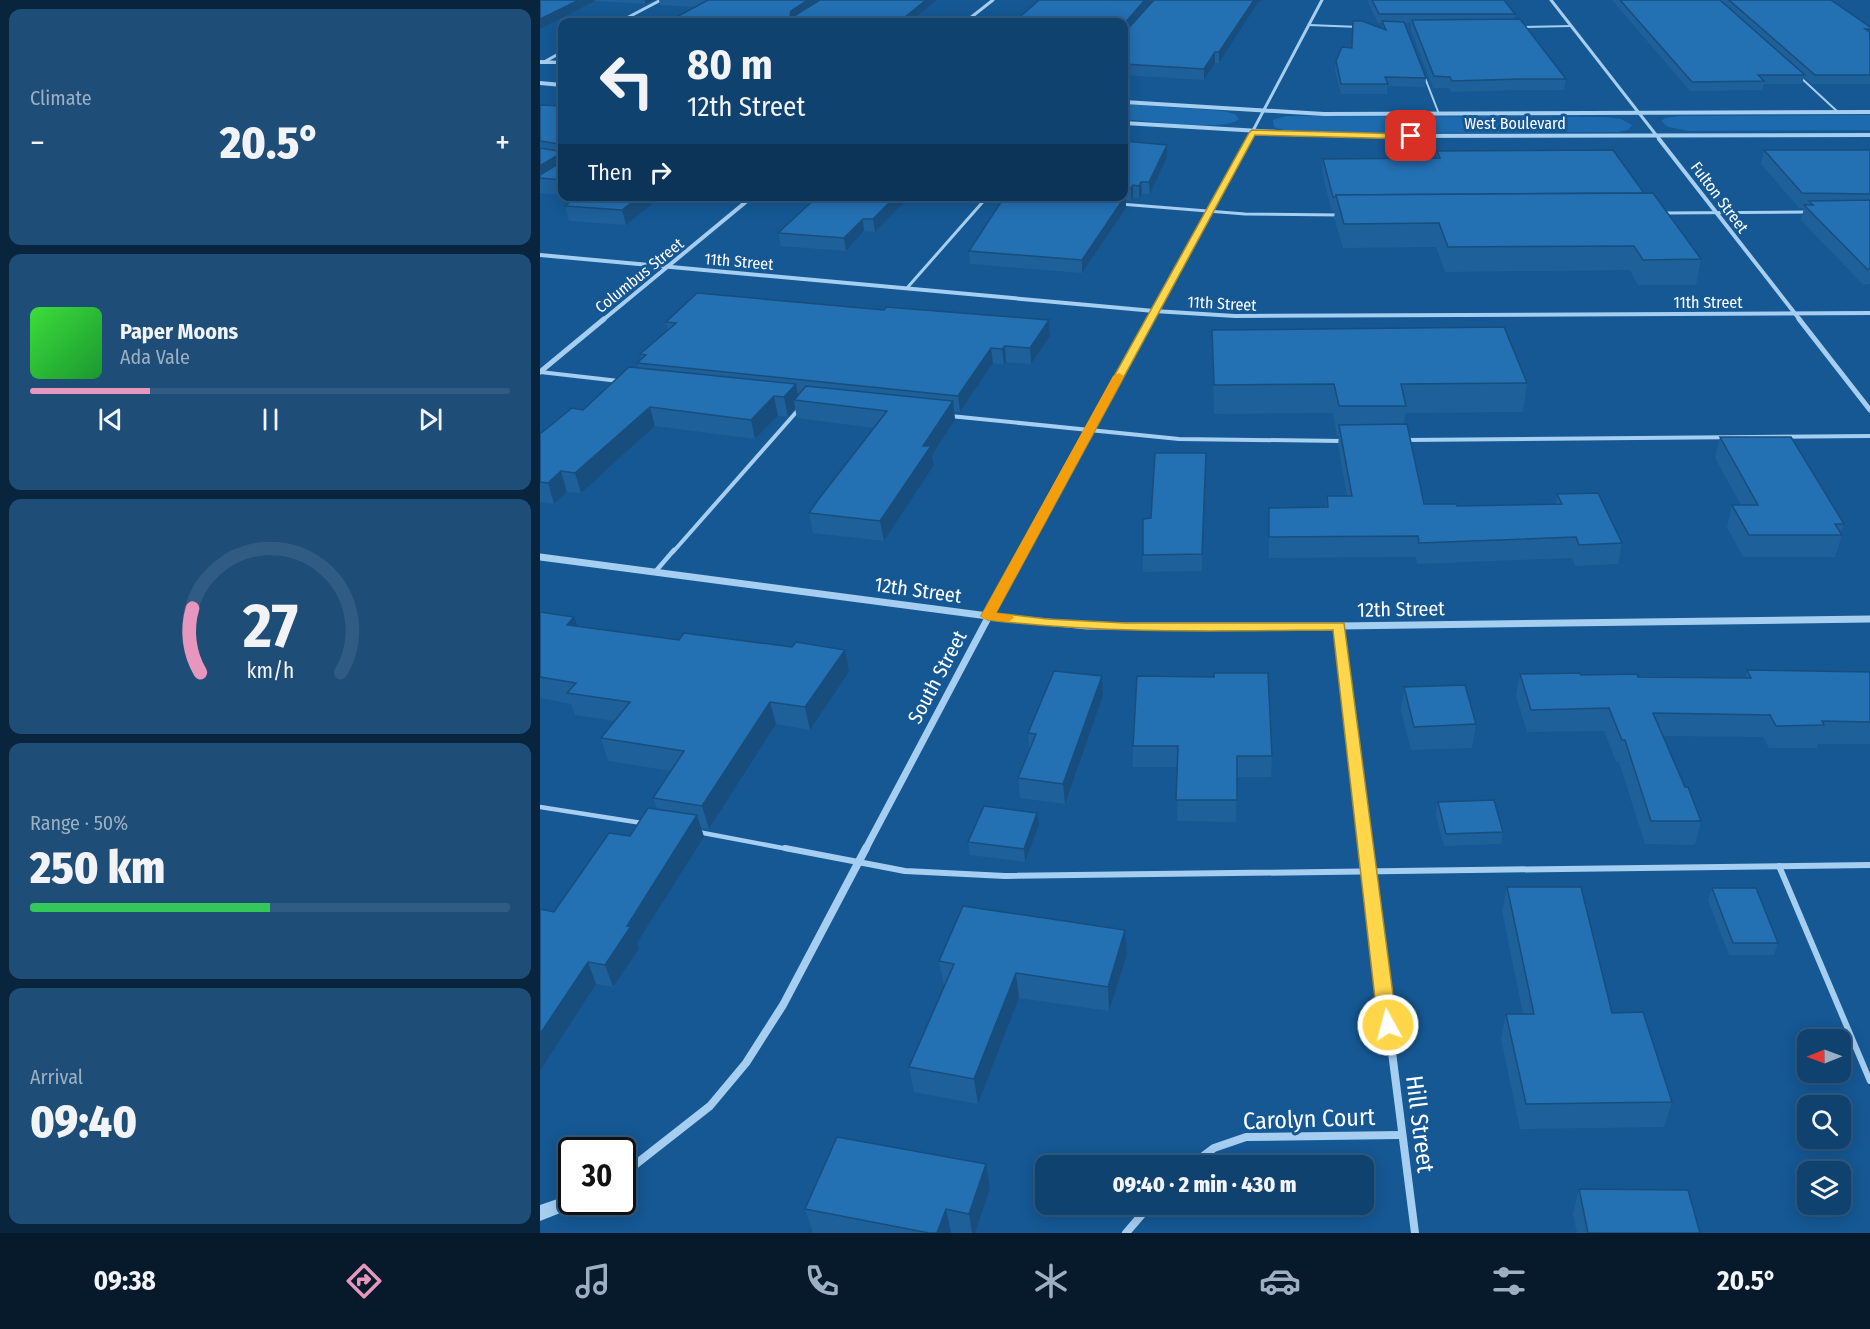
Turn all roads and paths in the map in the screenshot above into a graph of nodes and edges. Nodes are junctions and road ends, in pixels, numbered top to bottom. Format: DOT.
graph roads {
  1 [pos="661,0"];
  2 [pos="993,0"];
  3 [pos="1322,0"];
  4 [pos="1551,0"];
  5 [pos="627,18"];
  6 [pos="970,18"];
  7 [pos="1309,25"];
  8 [pos="1571,26"];
  9 [pos="1361,27"];
  10 [pos="1511,27"];
  11 [pos="558,54"];
  12 [pos="542,62"];
  13 [pos="558,63"];
  14 [pos="1793,71"];
  15 [pos="1424,75"];
  16 [pos="540,83"];
  17 [pos="558,85"];
  18 [pos="1128,102"];
  19 [pos="1262,112"];
  20 [pos="1839,112"];
  21 [pos="1870,112"];
  22 [pos="1439,114"];
  23 [pos="1639,114"];
  24 [pos="1128,123"];
  25 [pos="1252,133"];
  26 [pos="1870,135"];
  27 [pos="1658,136"];
  28 [pos="747,201"];
  29 [pos="984,201"];
  30 [pos="1117,204"];
  31 [pos="1210,212"];
  32 [pos="1813,212"];
  33 [pos="1663,213"];
  34 [pos="1716,213"];
  35 [pos="1340,215"];
  36 [pos="540,255"];
  37 [pos="668,267"];
  38 [pos="907,288"];
  39 [pos="1154,311"];
  40 [pos="1793,313"];
  41 [pos="1870,313"];
  42 [pos="540,372"];
  43 [pos="624,381"];
  44 [pos="807,401"];
  45 [pos="1870,410"];
  46 [pos="948,416"];
  47 [pos="1089,430"];
  48 [pos="1870,436"];
  49 [pos="1403,440"];
  50 [pos="1344,441"];
  51 [pos="540,556"];
  52 [pos="656,572"];
  53 [pos="988,616"];
  54 [pos="1870,619"];
  55 [pos="1340,626"];
  56 [pos="540,807"];
  57 [pos="655,825"];
  58 [pos="690,831"];
  59 [pos="858,862"];
  60 [pos="1870,865"];
  61 [pos="1779,866"];
  62 [pos="1369,871"];
  63 [pos="1870,1081"];
  64 [pos="1401,1135"];
  65 [pos="1205,1155"];
  66 [pos="636,1164"];
  67 [pos="558,1206"];
  68 [pos="540,1213"];
  69 [pos="1142,1215"];
  70 [pos="1126,1233"];
  71 [pos="1415,1233"];
  1 -- 5 [label="street"];
  2 -- 6 [label="street"];
  3 -- 7 [label="street, South Street"];
  4 -- 8 [label="street, Fulton Street"];
  7 -- 9 [label="lane"];
  7 -- 19 [label="street, South Street"];
  8 -- 10 [label="lane"];
  8 -- 23 [label="street, Fulton Street"];
  11 -- 12 [label="street"];
  12 -- 13 [label="street"];
  14 -- 20 [label="lane"];
  15 -- 22 [label="lane"];
  16 -- 17 [label="street"];
  18 -- 19 [label="street, West Boulevard"];
  19 -- 22 [label="street, West Boulevard"];
  19 -- 25 [label="street, South Street"];
  20 -- 21 [label="street, West Boulevard"];
  20 -- 23 [label="street, West Boulevard"];
  22 -- 23 [label="street, West Boulevard"];
  23 -- 27 [label="street, Fulton Street"];
  24 -- 25 [label="street, West Boulevard"];
  25 -- 27 [label="street, West Boulevard"];
  25 -- 31 [label="street, South Street"];
  26 -- 27 [label="street, West Boulevard"];
  27 -- 34 [label="street, Fulton Street"];
  28 -- 37 [label="street, Columbus Street"];
  29 -- 38 [label="lane"];
  30 -- 31 [label="lane"];
  31 -- 35 [label="lane"];
  31 -- 39 [label="street, South Street"];
  32 -- 34 [label="lane"];
  33 -- 34 [label="lane"];
  34 -- 40 [label="street, Fulton Street"];
  36 -- 37 [label="street, 11th Street"];
  37 -- 38 [label="street, 11th Street"];
  37 -- 42 [label="street, Columbus Street"];
  38 -- 39 [label="street, 11th Street"];
  39 -- 40 [label="street, 11th Street"];
  39 -- 47 [label="street, South Street"];
  40 -- 41 [label="street, 11th Street"];
  40 -- 45 [label="street, Fulton Street"];
  42 -- 43 [label="lane"];
  44 -- 52 [label="lane"];
  46 -- 47 [label="lane"];
  47 -- 50 [label="lane"];
  47 -- 53 [label="street, South Street"];
  48 -- 49 [label="lane"];
  51 -- 52 [label="street, 12th Street"];
  52 -- 53 [label="street, 12th Street"];
  53 -- 55 [label="street, 12th Street"];
  53 -- 59 [label="street, South Street"];
  54 -- 55 [label="street, 12th Street"];
  55 -- 62 [label="street, Hill Street"];
  56 -- 57 [label="lane"];
  58 -- 59 [label="lane"];
  59 -- 62 [label="lane"];
  59 -- 66 [label="street, South Street"];
  60 -- 61 [label="lane"];
  61 -- 62 [label="lane"];
  61 -- 63 [label="lane"];
  62 -- 64 [label="street, Hill Street"];
  64 -- 65 [label="street, Carolyn Court"];
  64 -- 71 [label="street, Hill Street"];
  67 -- 68 [label="street"];
  69 -- 70 [label="street"];
}
